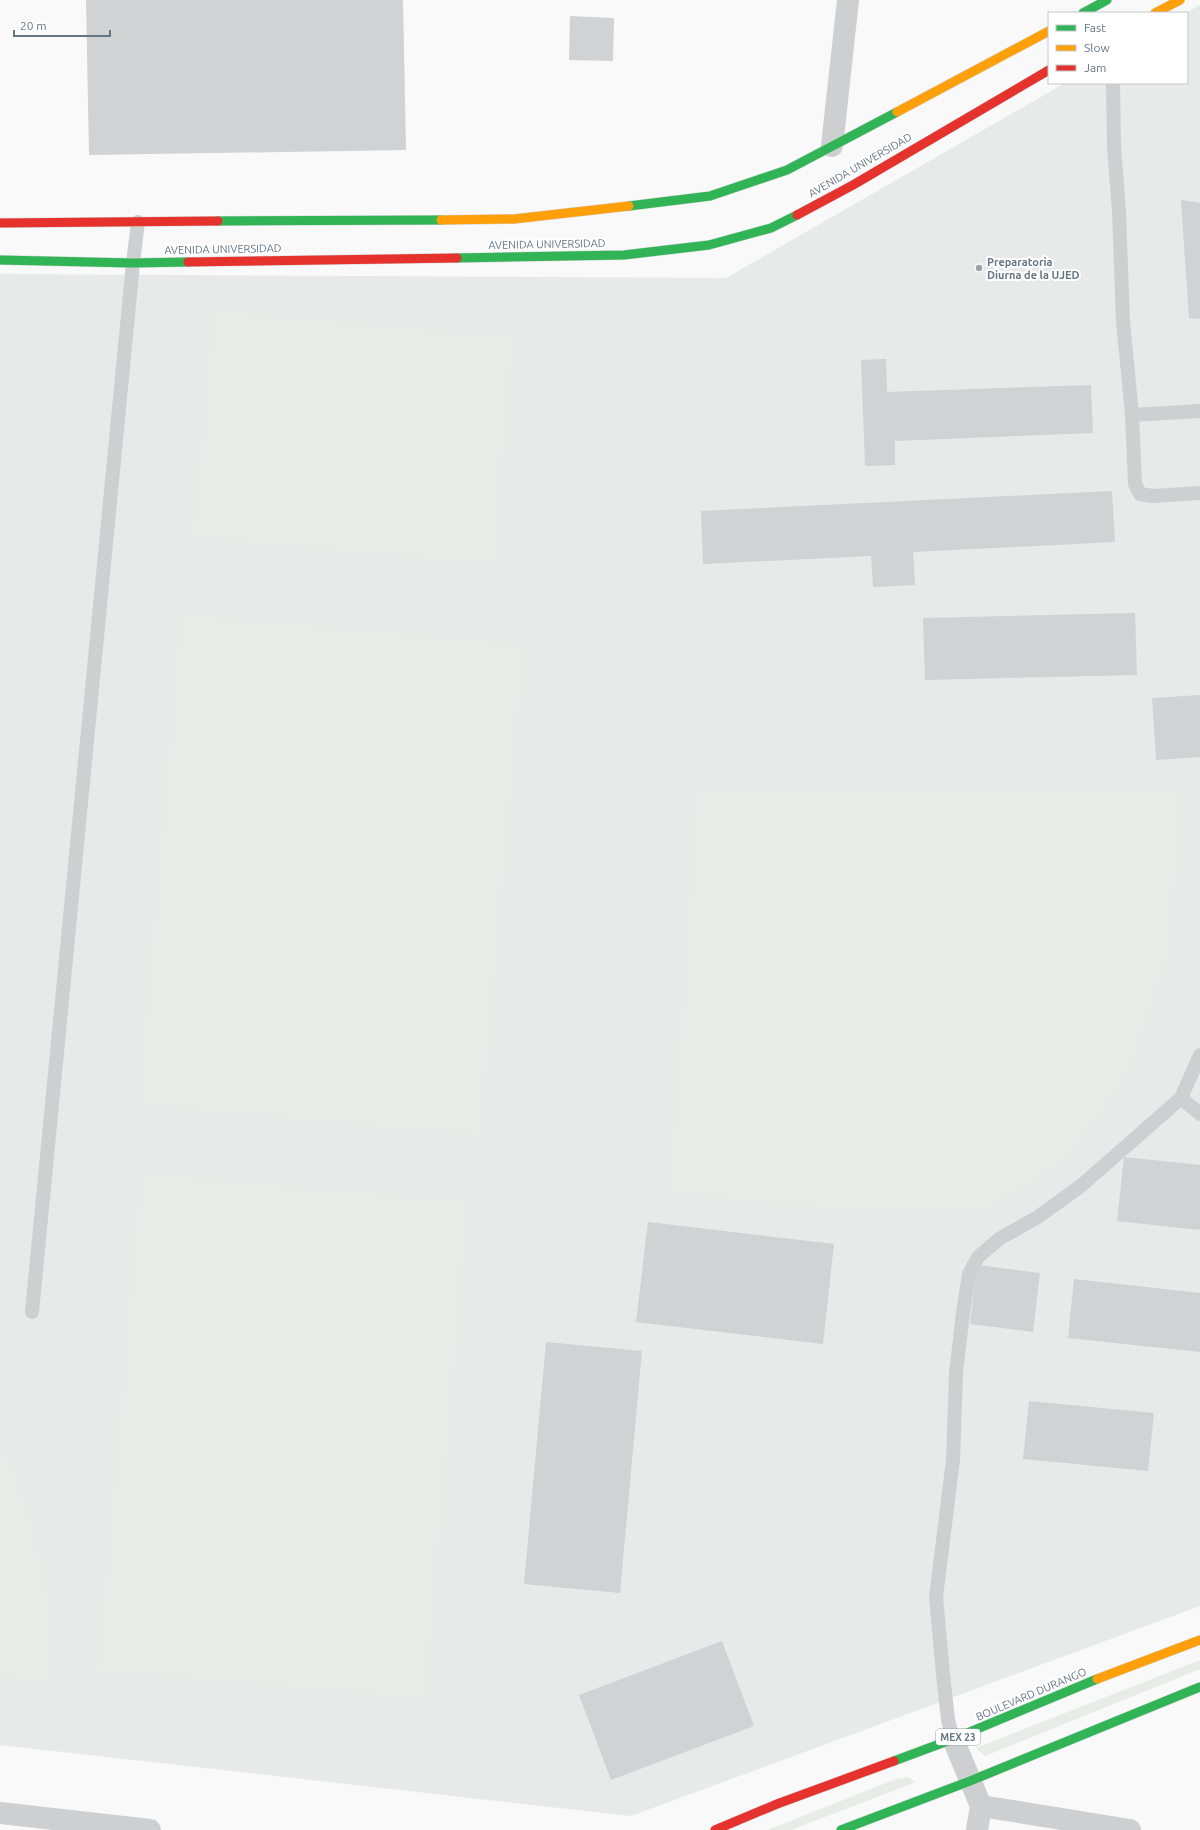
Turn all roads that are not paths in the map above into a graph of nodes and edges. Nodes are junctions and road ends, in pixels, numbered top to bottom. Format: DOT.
graph roads {
  1 [pos="848,0"];
  2 [pos="1107,0"];
  3 [pos="1112,0"];
  4 [pos="1180,0"];
  5 [pos="1085,12"];
  6 [pos="1113,12"];
  7 [pos="1157,12"];
  8 [pos="1048,32"];
  9 [pos="1048,71"];
  10 [pos="1114,84"];
  11 [pos="832,146"];
  12 [pos="138,222"];
  13 [pos="0,223"];
  14 [pos="0,260"];
  15 [pos="133,262"];
  16 [pos="1200,410"];
  17 [pos="1132,415"];
  18 [pos="1200,493"];
  19 [pos="1200,1055"];
  20 [pos="1181,1098"];
  21 [pos="1200,1114"];
  22 [pos="32,1312"];
  23 [pos="1200,1640"];
  24 [pos="1200,1687"];
  25 [pos="953,1739"];
  26 [pos="970,1781"];
  27 [pos="981,1806"];
  28 [pos="0,1813"];
  29 [pos="150,1830"];
  30 [pos="715,1830"];
  31 [pos="841,1830"];
  32 [pos="976,1830"];
  33 [pos="1130,1830"];
  1 -- 11 [label="street"];
  2 -- 5 [label="street"];
  3 -- 6 [label="lane"];
  4 -- 7 [label="street"];
  8 -- 11 [label="street"];
  9 -- 15 [label="street, AVENIDA UNIVERSIDAD"];
  10 -- 17 [label="lane"];
  11 -- 12 [label="street"];
  12 -- 13 [label="street"];
  12 -- 15 [label="lane"];
  14 -- 15 [label="street, AVENIDA UNIVERSIDAD"];
  15 -- 22 [label="lane"];
  16 -- 17 [label="lane"];
  17 -- 18 [label="lane"];
  19 -- 20 [label="lane"];
  20 -- 21 [label="lane"];
  20 -- 25 [label="lane"];
  23 -- 25 [label="street, BOULEVARD DURANGO / MEX 23"];
  24 -- 26 [label="street"];
  25 -- 26 [label="street"];
  25 -- 30 [label="street, BOULEVARD DURANGO / MEX 23"];
  26 -- 27 [label="street"];
  26 -- 31 [label="street"];
  27 -- 32 [label="street"];
  27 -- 33 [label="street"];
  28 -- 29 [label="street"];
}
